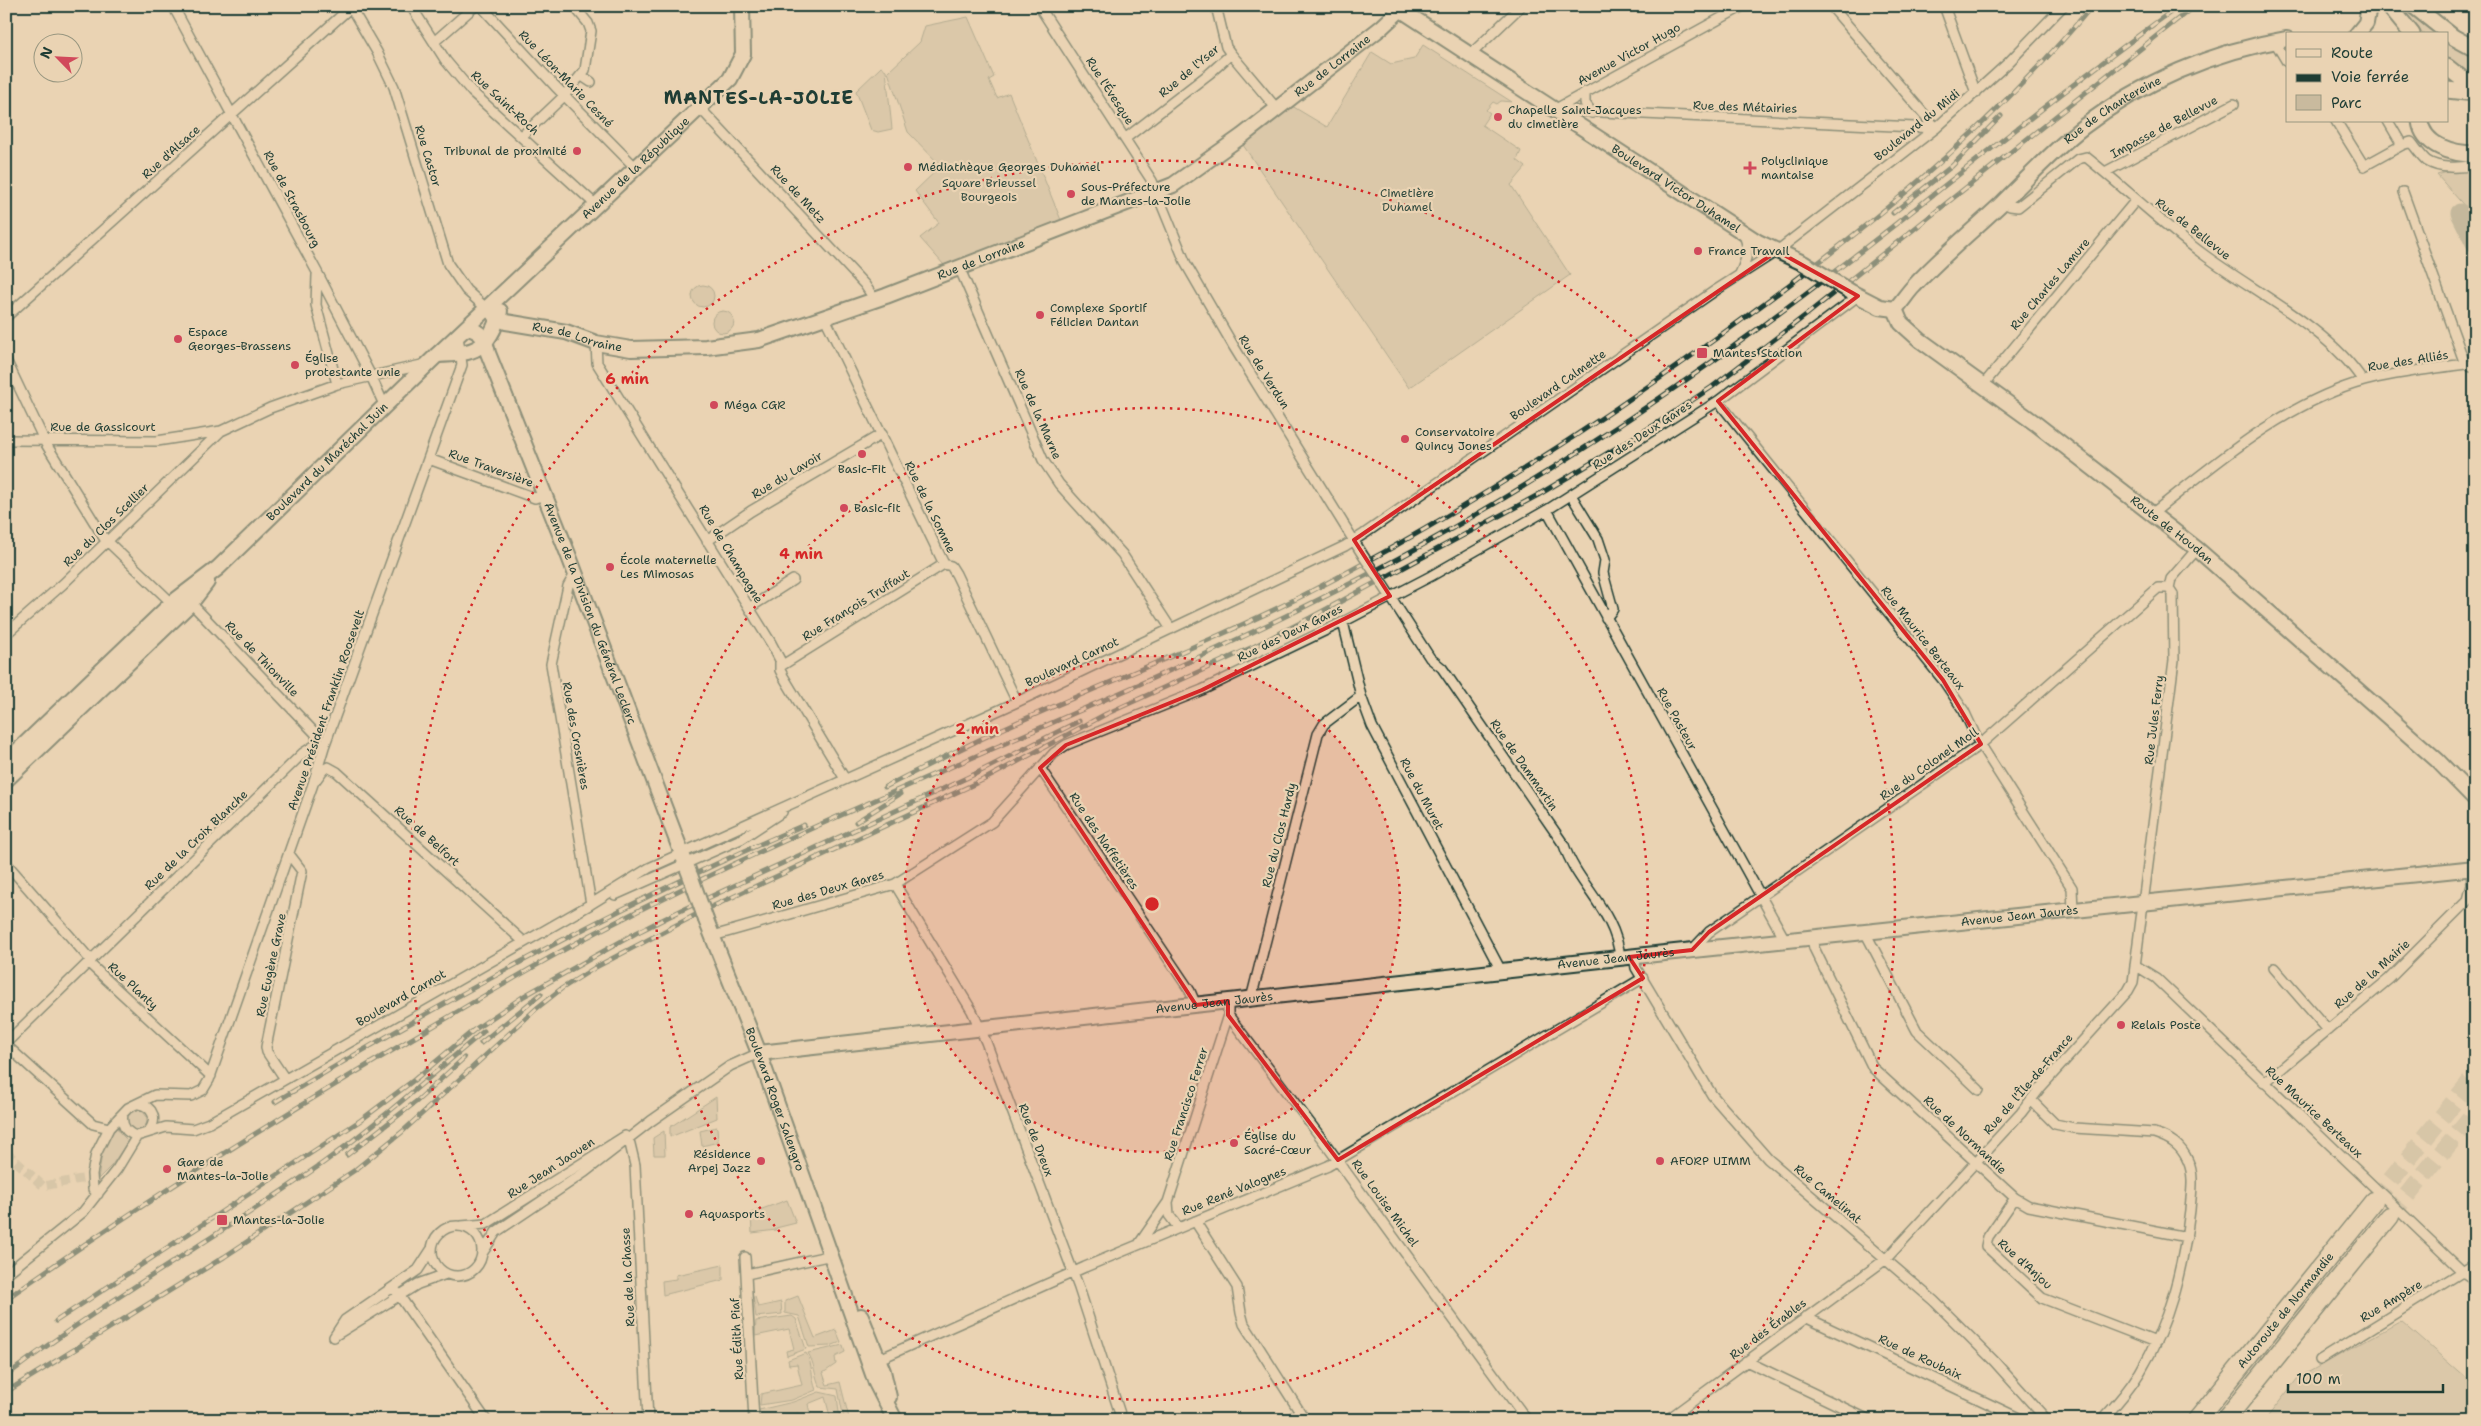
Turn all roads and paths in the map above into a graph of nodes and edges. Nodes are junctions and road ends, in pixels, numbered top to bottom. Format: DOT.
graph roads {
  1 [pos="173,6"];
  2 [pos="411,6"];
  3 [pos="475,6"];
  4 [pos="482,6"];
  5 [pos="574,6"];
  6 [pos="742,6"];
  7 [pos="1039,6"];
  8 [pos="1216,6"];
  9 [pos="1522,6"];
  10 [pos="1743,6"];
  11 [pos="1830,6"];
  12 [pos="1944,6"];
  13 [pos="2063,6"];
  14 [pos="2369,6"];
  15 [pos="2389,6"];
  16 [pos="2414,6"];
  17 [pos="351,7"];
  18 [pos="1399,7"];
  19 [pos="2359,32"];
  20 [pos="2410,32"];
  21 [pos="2447,32"];
  22 [pos="2448,33"];
  23 [pos="434,42"];
  24 [pos="2283,43"];
  25 [pos="2475,49"];
  26 [pos="1231,54"];
  27 [pos="1470,54"];
  28 [pos="2286,57"];
  29 [pos="2448,68"];
  30 [pos="582,76"];
  31 [pos="591,82"];
  32 [pos="2448,82"];
  33 [pos="2472,88"];
  34 [pos="2448,90"];
  35 [pos="1585,92"];
  36 [pos="1976,93"];
  37 [pos="564,96"];
  38 [pos="2234,104"];
  39 [pos="700,108"];
  40 [pos="1277,109"];
  41 [pos="1554,110"];
  42 [pos="1592,113"];
  43 [pos="232,114"];
  44 [pos="2337,122"];
  45 [pos="2389,122"];
  46 [pos="2419,124"];
  47 [pos="1936,128"];
  48 [pos="522,136"];
  49 [pos="1126,138"];
  50 [pos="2411,142"];
  51 [pos="2402,145"];
  52 [pos="2475,154"];
  53 [pos="2475,165"];
  54 [pos="635,167"];
  55 [pos="2105,172"];
  56 [pos="1156,192"];
  57 [pos="2403,192"];
  58 [pos="2136,200"];
  59 [pos="2001,204"];
  60 [pos="596,205"];
  61 [pos="1739,229"];
  62 [pos="1777,251"];
  63 [pos="960,267"];
  64 [pos="317,272"];
  65 [pos="1740,274"];
  66 [pos="508,289"];
  67 [pos="1855,294"];
  68 [pos="875,300"];
  69 [pos="1899,304"];
  70 [pos="487,309"];
  71 [pos="6,317"];
  72 [pos="826,318"];
  73 [pos="462,332"];
  74 [pos="492,335"];
  75 [pos="596,343"];
  76 [pos="462,354"];
  77 [pos="6,360"];
  78 [pos="433,360"];
  79 [pos="2465,364"];
  80 [pos="2475,367"];
  81 [pos="371,376"];
  82 [pos="2364,381"];
  83 [pos="336,384"];
  84 [pos="1983,385"];
  85 [pos="1718,401"];
  86 [pos="384,407"];
  87 [pos="221,430"];
  88 [pos="882,434"];
  89 [pos="6,440"];
  90 [pos="44,440"];
  91 [pos="429,459"];
  92 [pos="544,495"];
  93 [pos="1572,495"];
  94 [pos="1547,510"];
  95 [pos="2153,513"];
  96 [pos="1354,540"];
  97 [pos="107,541"];
  98 [pos="708,541"];
  99 [pos="2197,549"];
  100 [pos="944,564"];
  101 [pos="575,574"];
  102 [pos="793,580"];
  103 [pos="1383,585"];
  104 [pos="2169,588"];
  105 [pos="1390,596"];
  106 [pos="182,603"];
  107 [pos="749,608"];
  108 [pos="1606,618"];
  109 [pos="1344,622"];
  110 [pos="1171,629"];
  111 [pos="6,634"];
  112 [pos="781,666"];
  113 [pos="1361,696"];
  114 [pos="1017,702"];
  115 [pos="1981,744"];
  116 [pos="321,746"];
  117 [pos="6,762"];
  118 [pos="1040,768"];
  119 [pos="845,779"];
  120 [pos="6,780"];
  121 [pos="314,784"];
  122 [pos="2475,799"];
  123 [pos="289,854"];
  124 [pos="6,863"];
  125 [pos="686,864"];
  126 [pos="2473,868"];
  127 [pos="894,884"];
  128 [pos="1762,896"];
  129 [pos="2142,903"];
  130 [pos="591,904"];
  131 [pos="2073,910"];
  132 [pos="706,920"];
  133 [pos="1865,932"];
  134 [pos="713,936"];
  135 [pos="1812,938"];
  136 [pos="1785,940"];
  137 [pos="524,942"];
  138 [pos="1692,950"];
  139 [pos="1634,956"];
  140 [pos="1620,958"];
  141 [pos="90,961"];
  142 [pos="2135,965"];
  143 [pos="2274,968"];
  144 [pos="1498,971"];
  145 [pos="1643,978"];
  146 [pos="1251,999"];
  147 [pos="1196,1005"];
  148 [pos="1228,1008"];
  149 [pos="980,1029"];
  150 [pos="2328,1030"];
  151 [pos="6,1044"];
  152 [pos="760,1053"];
  153 [pos="211,1076"];
  154 [pos="285,1079"];
  155 [pos="2264,1083"];
  156 [pos="1979,1090"];
  157 [pos="2031,1100"];
  158 [pos="139,1104"];
  159 [pos="123,1114"];
  160 [pos="109,1128"];
  161 [pos="148,1132"];
  162 [pos="137,1136"];
  163 [pos="626,1138"];
  164 [pos="1338,1160"];
  165 [pos="1977,1162"];
  166 [pos="98,1194"];
  167 [pos="2014,1198"];
  168 [pos="2374,1201"];
  169 [pos="1168,1202"];
  170 [pos="2390,1216"];
  171 [pos="1195,1221"];
  172 [pos="461,1226"];
  173 [pos="1178,1227"];
  174 [pos="2187,1237"];
  175 [pos="1139,1244"];
  176 [pos="431,1250"];
  177 [pos="483,1252"];
  178 [pos="832,1255"];
  179 [pos="745,1257"];
  180 [pos="1886,1259"];
  181 [pos="2475,1264"];
  182 [pos="1074,1272"];
  183 [pos="2463,1272"];
  184 [pos="6,1274"];
  185 [pos="446,1274"];
  186 [pos="746,1274"];
  187 [pos="2475,1280"];
  188 [pos="394,1288"];
  189 [pos="400,1296"];
  190 [pos="1805,1317"];
  191 [pos="2156,1342"];
  192 [pos="2320,1360"];
  193 [pos="1746,1361"];
  194 [pos="874,1362"];
  195 [pos="893,1415"];
  196 [pos="1303,1416"];
  197 [pos="486,1420"];
  198 [pos="648,1420"];
  199 [pos="754,1420"];
  200 [pos="1122,1420"];
  201 [pos="1290,1420"];
  202 [pos="1527,1420"];
  203 [pos="1667,1420"];
  204 [pos="1869,1420"];
  205 [pos="2023,1420"];
  206 [pos="2046,1420"];
  207 [pos="2102,1420"];
  208 [pos="2196,1420"];
  209 [pos="2225,1420"];
  1 -- 43 [label="street, Rue de Strasbourg"];
  2 -- 23 [label="street, Rue Saint-Roch"];
  3 -- 23 [label="street"];
  4 -- 37 [label="street, Rue Léon-Marie Cesné"];
  5 -- 30 [label="street"];
  6 -- 39 [label="main road, Avenue de la République"];
  7 -- 49 [label="street, Rue l'Évesque"];
  8 -- 26 [label="street, Rue de l'Yser"];
  9 -- 27 [label="street"];
  10 -- 35 [label="street, Avenue Victor Hugo"];
  11 -- 47 [label="street"];
  12 -- 36 [label="street"];
  13 -- 36 [label="street, Boulevard du Midi"];
  14 -- 19 [label="main road"];
  15 -- 20 [label="main road"];
  16 -- 21 [label="main road"];
  17 -- 43 [label="street, Rue d'Alsace"];
  17 -- 70 [label="street, Rue Castor"];
  18 -- 27 [label="main road, Boulevard Victor Duhamel"];
  18 -- 40 [label="main road, Rue de Lorraine"];
  22 -- 25 [label="main road"];
  23 -- 48 [label="street, Rue Saint-Roch"];
  24 -- 28 [label="street"];
  24 -- 59 [label="main road, Rue de Chantereine"];
  26 -- 40 [label="street"];
  26 -- 49 [label="street, Rue de l'Yser"];
  27 -- 41 [label="main road, Boulevard Victor Duhamel"];
  29 -- 33 [label="main road"];
  30 -- 31 [label="street"];
  30 -- 37 [label="street"];
  32 -- 33 [label="main road"];
  33 -- 34 [label="main road"];
  35 -- 41 [label="street, Avenue Victor Hugo"];
  35 -- 42 [label="street"];
  36 -- 47 [label="street, Boulevard du Midi"];
  37 -- 48 [label="street"];
  37 -- 54 [label="street, Rue Léon-Marie Cesné"];
  38 -- 55 [label="street, Impasse de Bellevue"];
  39 -- 54 [label="main road, Avenue de la République"];
  39 -- 68 [label="street, Rue de Metz"];
  40 -- 56 [label="main road, Rue de Lorraine"];
  41 -- 42 [label="street, Rue des Métairies"];
  41 -- 61 [label="main road, Boulevard Victor Duhamel"];
  42 -- 47 [label="street, Rue des Métairies"];
  43 -- 64 [label="street, Rue de Strasbourg"];
  43 -- 71 [label="street, Rue d'Alsace"];
  44 -- 51 [label="street"];
  45 -- 51 [label="street"];
  46 -- 50 [label="street"];
  46 -- 52 [label="main road"];
  47 -- 62 [label="street, Boulevard du Midi"];
  48 -- 60 [label="street, Rue Saint-Roch"];
  49 -- 56 [label="street, Rue l'Évesque"];
  50 -- 51 [label="street"];
  50 -- 53 [label="street"];
  54 -- 60 [label="main road, Avenue de la République"];
  55 -- 58 [label="street, Rue de Bellevue"];
  55 -- 59 [label="street, Rue de Bellevue"];
  56 -- 63 [label="main road, Rue de Lorraine"];
  56 -- 96 [label="street, Rue de Verdun"];
  57 -- 79 [label="street, Rue des Alliés"];
  58 -- 82 [label="street, Rue de Bellevue"];
  58 -- 84 [label="street, Rue Charles Lamure"];
  59 -- 69 [label="main road, Rue de Chantereine"];
  60 -- 66 [label="main road, Avenue de la République"];
  61 -- 62 [label="main road, Boulevard Victor Duhamel"];
  61 -- 65 [label="street"];
  62 -- 65 [label="street, Boulevard Calmette"];
  62 -- 67 [label="main road, Boulevard Victor Duhamel, bridge"];
  63 -- 68 [label="main road, Rue de Lorraine"];
  63 -- 110 [label="street, Rue de la Marne"];
  64 -- 81 [label="street, Rue de Strasbourg"];
  64 -- 83 [label="street"];
  65 -- 96 [label="street, Boulevard Calmette"];
  66 -- 70 [label="main road, Avenue de la République"];
  66 -- 74 [label="main road, Avenue de la République"];
  67 -- 69 [label="main road"];
  67 -- 85 [label="street, Rue des Deux Gares"];
  68 -- 72 [label="main road, Rue de Lorraine"];
  69 -- 84 [label="main road, Route de Houdan"];
  70 -- 73 [label="main road, Avenue de la République"];
  70 -- 74 [label="main road, Rue de Lorraine"];
  72 -- 75 [label="main road, Rue de Lorraine"];
  72 -- 88 [label="street, Rue de la Somme"];
  73 -- 74 [label="main road, Avenue de la Division du Général Leclerc"];
  73 -- 76 [label="street, Avenue Président Franklin Roosevelt"];
  73 -- 78 [label="main road, Boulevard du Maréchal Juin"];
  74 -- 75 [label="main road, Rue de Lorraine"];
  74 -- 76 [label="main road"];
  74 -- 92 [label="main road, Avenue de la Division du Général Leclerc"];
  75 -- 98 [label="street, Rue de Champagne"];
  76 -- 78 [label="main road"];
  76 -- 91 [label="street, Avenue Président Franklin Roosevelt"];
  77 -- 90 [label="street, Rue de Thionville"];
  78 -- 81 [label="street, Rue de Gassicourt"];
  78 -- 86 [label="main road, Boulevard du Maréchal Juin"];
  79 -- 80 [label="street"];
  79 -- 82 [label="street, Rue des Alliés"];
  81 -- 83 [label="street, Rue de Gassicourt"];
  81 -- 86 [label="street, Rue de Strasbourg"];
  82 -- 95 [label="street, Rue des Alliés"];
  83 -- 87 [label="street, Rue de Gassicourt"];
  84 -- 95 [label="main road, Route de Houdan"];
  85 -- 93 [label="street, Rue des Deux Gares"];
  85 -- 115 [label="street, Rue Maurice Berteaux"];
  86 -- 106 [label="main road, Boulevard du Maréchal Juin"];
  87 -- 90 [label="street, Rue de Gassicourt"];
  87 -- 97 [label="street, Rue du Clos Scellier"];
  88 -- 98 [label="street, Rue du Lavoir"];
  88 -- 100 [label="street, Rue de la Somme"];
  89 -- 90 [label="street, Rue de Gassicourt"];
  90 -- 97 [label="street, Rue de Thionville"];
  91 -- 92 [label="street, Rue Traversière"];
  91 -- 116 [label="street, Avenue Président Franklin Roosevelt"];
  92 -- 101 [label="main road, Avenue de la Division du Général Leclerc"];
  93 -- 94 [label="street, Rue des Deux Gares"];
  93 -- 108 [label="street"];
  94 -- 105 [label="street, Rue des Deux Gares"];
  94 -- 108 [label="street, Rue Pasteur"];
  95 -- 99 [label="main road, Route de Houdan"];
  96 -- 103 [label="street, Rue de Verdun, bridge"];
  96 -- 110 [label="street, Boulevard Carnot"];
  97 -- 106 [label="street, Rue de Thionville"];
  97 -- 111 [label="street, Rue du Clos Scellier"];
  98 -- 107 [label="street, Rue de Champagne"];
  99 -- 104 [label="street"];
  99 -- 122 [label="main road, Route de Houdan"];
  100 -- 112 [label="street, Rue François Truffaut"];
  100 -- 114 [label="street, Rue de la Somme"];
  101 -- 125 [label="main road, Avenue de la Division du Général Leclerc"];
  101 -- 130 [label="street, Rue des Crosnières"];
  102 -- 107 [label="street"];
  103 -- 105 [label="street, Rue de Dammartin"];
  104 -- 115 [label="street, Rue du Colonel Moll"];
  104 -- 129 [label="street, Rue Jules Ferry"];
  105 -- 109 [label="street, Rue des Deux Gares"];
  105 -- 140 [label="street, Rue de Dammartin"];
  106 -- 116 [label="street, Rue de Thionville"];
  106 -- 117 [label="main road, Boulevard du Maréchal Juin"];
  106 -- 120 [label="main road, Boulevard du Maréchal Juin"];
  107 -- 112 [label="street, Rue de Champagne"];
  108 -- 128 [label="street, Rue Pasteur"];
  109 -- 113 [label="street, Rue du Muret"];
  109 -- 118 [label="street, Rue des Deux Gares"];
  110 -- 114 [label="street, Boulevard Carnot"];
  112 -- 119 [label="street, Rue de Champagne"];
  113 -- 144 [label="street, Rue du Muret"];
  113 -- 146 [label="street, Rue du Clos Hardy"];
  114 -- 119 [label="street, Boulevard Carnot"];
  115 -- 128 [label="street, Rue du Colonel Moll"];
  115 -- 131 [label="street, Rue Maurice Berteaux"];
  116 -- 121 [label="street, Avenue Président Franklin Roosevelt"];
  116 -- 141 [label="street, Rue de la Croix Blanche"];
  118 -- 127 [label="street, Rue des Deux Gares"];
  118 -- 147 [label="street, Rue des Naffetières"];
  119 -- 125 [label="street, Boulevard Carnot"];
  121 -- 123 [label="street, Avenue Président Franklin Roosevelt"];
  121 -- 137 [label="street, Rue de Belfort"];
  123 -- 153 [label="street, Avenue Président Franklin Roosevelt"];
  123 -- 154 [label="street, Rue Eugène Grave"];
  124 -- 141 [label="street, Rue Planty"];
  125 -- 130 [label="street, Boulevard Carnot"];
  125 -- 132 [label="main road, Avenue de la Division du Général Leclerc, bridge"];
  126 -- 129 [label="main road, Avenue Jean Jaurès"];
  126 -- 150 [label="street, Rue de la Mairie"];
  127 -- 134 [label="street, Rue des Deux Gares"];
  127 -- 149 [label="street, Rue de Dreux"];
  128 -- 136 [label="street, Rue Pasteur"];
  128 -- 138 [label="street, Rue du Colonel Moll"];
  129 -- 131 [label="main road, Avenue Jean Jaurès"];
  129 -- 142 [label="street, Rue de l'Île-de-France"];
  130 -- 137 [label="street, Boulevard Carnot"];
  131 -- 133 [label="main road, Avenue Jean Jaurès"];
  132 -- 134 [label="main road, Boulevard Roger Salengro"];
  133 -- 135 [label="main road, Avenue Jean Jaurès"];
  133 -- 156 [label="street"];
  134 -- 152 [label="main road, Boulevard Roger Salengro"];
  135 -- 136 [label="main road, Avenue Jean Jaurès"];
  135 -- 165 [label="street, Rue de Normandie"];
  136 -- 138 [label="main road, Avenue Jean Jaurès"];
  137 -- 154 [label="street, Boulevard Carnot"];
  138 -- 139 [label="main road, Avenue Jean Jaurès"];
  139 -- 140 [label="main road, Avenue Jean Jaurès"];
  139 -- 145 [label="street, Rue Camelinat"];
  140 -- 144 [label="main road, Avenue Jean Jaurès"];
  141 -- 151 [label="street, Rue de la Croix Blanche"];
  141 -- 153 [label="street, Rue Planty"];
  142 -- 155 [label="street, Rue Maurice Berteaux"];
  142 -- 157 [label="street, Rue de l'Île-de-France"];
  143 -- 150 [label="street"];
  144 -- 146 [label="main road, Avenue Jean Jaurès"];
  145 -- 164 [label="street, Rue René Valognes"];
  145 -- 180 [label="street, Rue Camelinat"];
  146 -- 148 [label="main road, Avenue Jean Jaurès"];
  147 -- 148 [label="main road, Avenue Jean Jaurès"];
  147 -- 149 [label="main road, Avenue Jean Jaurès"];
  148 -- 164 [label="street, Rue Louise Michel"];
  148 -- 169 [label="street, Rue Francisco Ferrer"];
  149 -- 152 [label="main road, Avenue Jean Jaurès"];
  149 -- 182 [label="street, Rue de Dreux"];
  150 -- 155 [label="street, Rue de la Mairie"];
  151 -- 160 [label="street"];
  152 -- 163 [label="street, Rue Jean Jaouen"];
  152 -- 178 [label="main road, Boulevard Roger Salengro"];
  153 -- 158 [label="street, Avenue Président Franklin Roosevelt"];
  154 -- 161 [label="street, Boulevard Carnot"];
  155 -- 183 [label="street, Rue Maurice Berteaux"];
  157 -- 165 [label="street, Rue de l'Île-de-France"];
  157 -- 174 [label="street"];
  158 -- 159 [label="street"];
  158 -- 161 [label="street"];
  159 -- 160 [label="street"];
  159 -- 162 [label="street"];
  160 -- 166 [label="street"];
  161 -- 162 [label="street"];
  162 -- 166 [label="street"];
  163 -- 172 [label="street, Rue Jean Jaouen"];
  163 -- 177 [label="street, Rue Jean Jaouen"];
  163 -- 198 [label="street, Rue de la Chasse"];
  164 -- 171 [label="street, Rue René Valognes"];
  164 -- 202 [label="street, Rue Louise Michel"];
  165 -- 167 [label="street, Rue de Normandie"];
  165 -- 180 [label="street, Rue de l'Île-de-France"];
  166 -- 184 [label="street"];
  167 -- 174 [label="street, Rue de Normandie"];
  167 -- 191 [label="street, Rue d'Anjou"];
  168 -- 208 [label="highway, Autoroute de Normandie"];
  169 -- 173 [label="street"];
  169 -- 175 [label="street, Rue Francisco Ferrer"];
  170 -- 209 [label="highway, Autoroute de Normandie"];
  171 -- 173 [label="street, Rue René Valognes"];
  171 -- 196 [label="street"];
  172 -- 176 [label="street"];
  172 -- 177 [label="street"];
  173 -- 175 [label="street, Rue René Valognes"];
  174 -- 191 [label="street"];
  175 -- 182 [label="street, Rue René Valognes"];
  176 -- 185 [label="street"];
  176 -- 188 [label="street"];
  177 -- 185 [label="street"];
  178 -- 186 [label="street"];
  178 -- 194 [label="main road, Boulevard Roger Salengro"];
  179 -- 186 [label="street, Rue Édith Piaf"];
  180 -- 190 [label="street, Rue des Érables"];
  180 -- 206 [label="street, Rue Camelinat"];
  181 -- 183 [label="street, Rue Ampère"];
  182 -- 194 [label="street, Rue René Valognes"];
  182 -- 200 [label="street, Rue de Dreux"];
  183 -- 187 [label="street, Rue Maurice Berteaux"];
  183 -- 192 [label="street, Rue Ampère"];
  185 -- 189 [label="street"];
  186 -- 199 [label="street, Rue Édith Piaf"];
  188 -- 189 [label="street"];
  188 -- 189 [label="street"];
  189 -- 197 [label="street"];
  190 -- 193 [label="street, Rue des Érables"];
  190 -- 205 [label="street, Rue de Roubaix"];
  191 -- 207 [label="street"];
  193 -- 203 [label="street, Rue des Érables"];
  193 -- 204 [label="street"];
  194 -- 195 [label="main road, Boulevard Roger Salengro"];
  196 -- 201 [label="street"];
}
